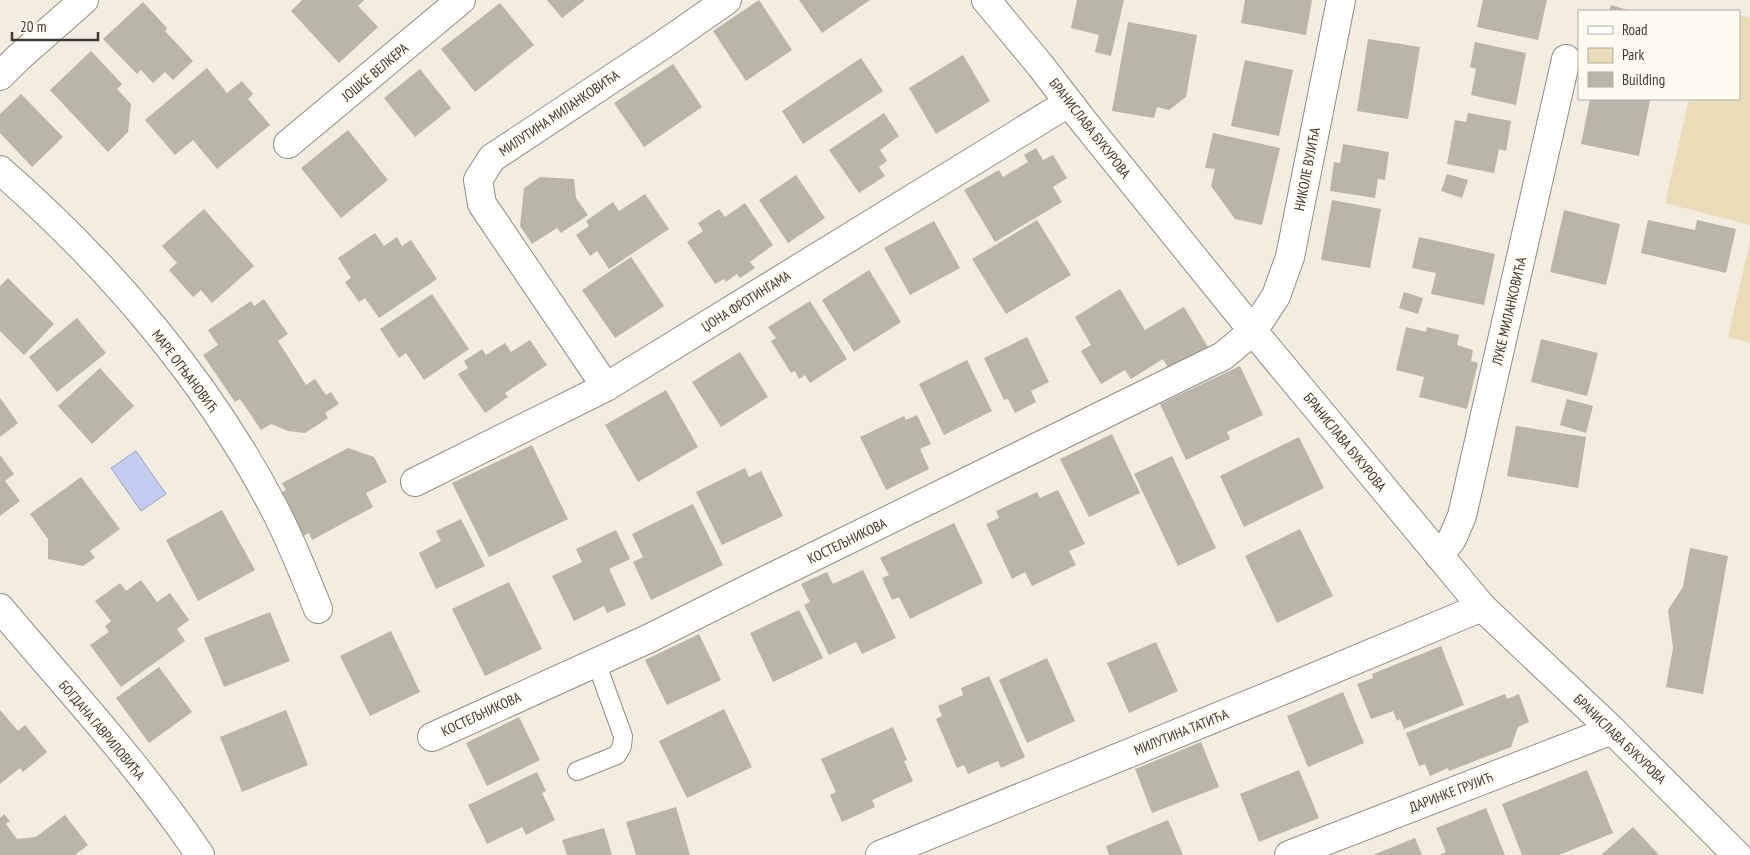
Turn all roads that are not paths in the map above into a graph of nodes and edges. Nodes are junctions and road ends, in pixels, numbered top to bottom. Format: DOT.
graph roads {
  1 [pos="84,0"];
  2 [pos="461,0"];
  3 [pos="726,0"];
  4 [pos="986,0"];
  5 [pos="1341,0"];
  6 [pos="1566,59"];
  7 [pos="0,76"];
  8 [pos="1068,103"];
  9 [pos="288,144"];
  10 [pos="0,170"];
  11 [pos="1253,331"];
  12 [pos="606,388"];
  13 [pos="415,482"];
  14 [pos="1439,556"];
  15 [pos="1482,607"];
  16 [pos="0,608"];
  17 [pos="318,609"];
  18 [pos="596,662"];
  19 [pos="1612,730"];
  20 [pos="432,736"];
  21 [pos="577,771"];
  22 [pos="200,855"];
  23 [pos="880,855"];
  24 [pos="1289,855"];
  25 [pos="1737,855"];
  1 -- 7 [label="street"];
  2 -- 9 [label="street, ЈОШКЕ ВЕЛКЕРА"];
  3 -- 12 [label="street, МИЛУТИНА МИЛАНКОВИЋА"];
  4 -- 8 [label="street, БРАНИСЛАВА БУКУРОВА"];
  5 -- 11 [label="street, НИКОЛЕ ВУЈИЋА"];
  6 -- 14 [label="street, ЛУКЕ МИЛАНКОВИЋА"];
  8 -- 11 [label="street, БРАНИСЛАВА БУКУРОВА"];
  8 -- 12 [label="street, ЏОНА ФРОТИНГАМА"];
  10 -- 17 [label="street, МАРЕ ОГЊАНОВИЋ"];
  11 -- 14 [label="street, БРАНИСЛАВА БУКУРОВА"];
  11 -- 18 [label="street, КОСТЕЉНИКОВА"];
  12 -- 13 [label="street, ЏОНА ФРОТИНГАМА"];
  14 -- 15 [label="street, БРАНИСЛАВА БУКУРОВА"];
  15 -- 19 [label="street, БРАНИСЛАВА БУКУРОВА"];
  15 -- 23 [label="street, МИЛУТИНА ТАТИЋА"];
  16 -- 22 [label="street, БОГДАНА ГАВРИЛОВИЋА"];
  18 -- 20 [label="street, КОСТЕЉНИКОВА"];
  18 -- 21 [label="lane"];
  19 -- 24 [label="street, ДАРИНКЕ ГРУЈИЋ"];
  19 -- 25 [label="street, БРАНИСЛАВА БУКУРОВА"];
}
